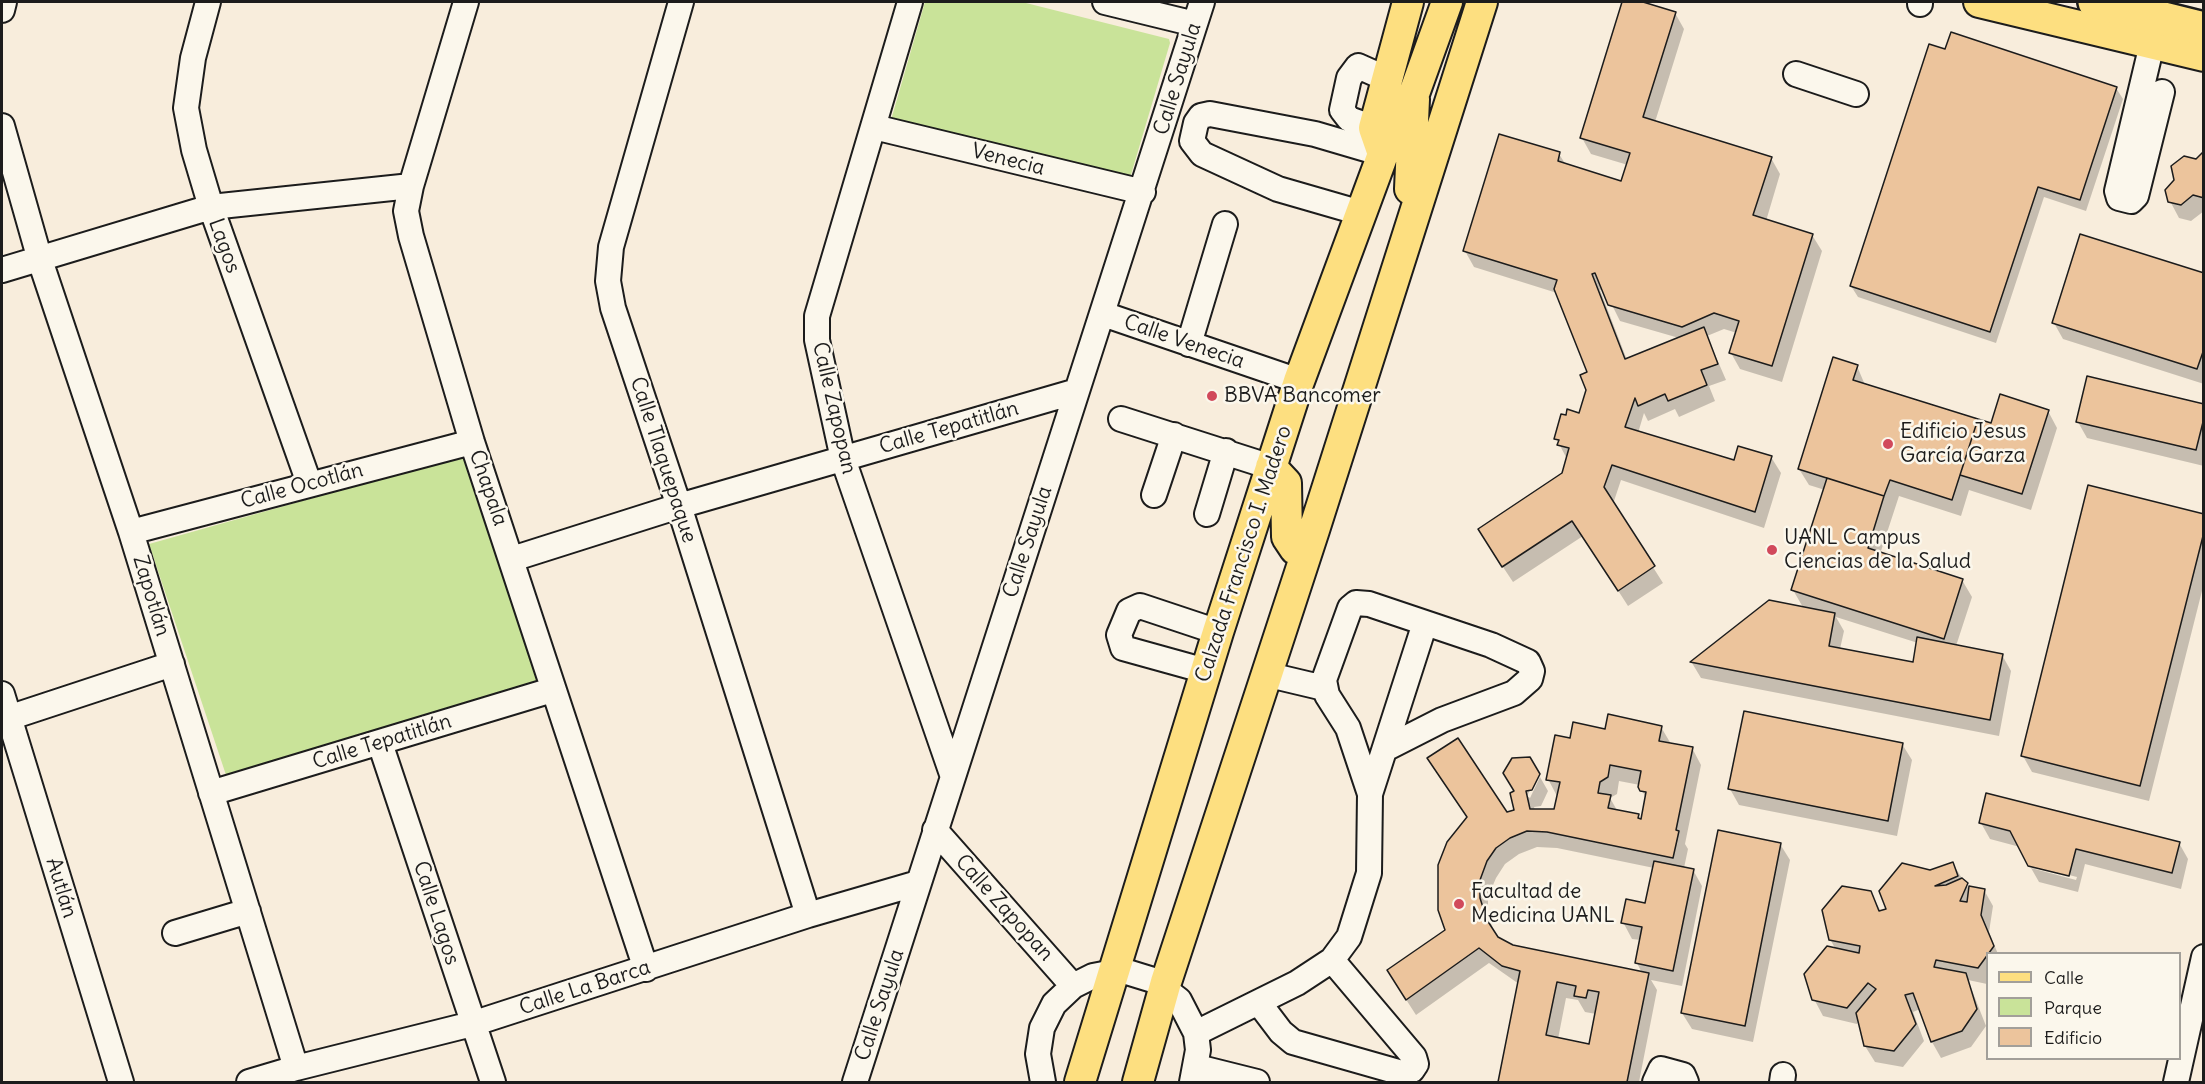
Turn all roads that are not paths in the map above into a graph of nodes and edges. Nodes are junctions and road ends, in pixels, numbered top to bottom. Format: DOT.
graph roads {
  1 [pos="4,2"];
  2 [pos="208,2"];
  3 [pos="466,2"];
  4 [pos="681,2"];
  5 [pos="910,2"];
  6 [pos="1104,2"];
  7 [pos="1408,2"];
  8 [pos="1482,2"];
  9 [pos="1495,2"];
  10 [pos="1979,2"];
  11 [pos="1441,3"];
  12 [pos="2106,4"];
  13 [pos="2,10"];
  14 [pos="1198,13"];
  15 [pos="2204,29"];
  16 [pos="1469,42"];
  17 [pos="2152,44"];
  18 [pos="2204,56"];
  19 [pos="1796,74"];
  20 [pos="1415,91"];
  21 [pos="2162,92"];
  22 [pos="1856,94"];
  23 [pos="2,126"];
  24 [pos="874,127"];
  25 [pos="1378,141"];
  26 [pos="411,186"];
  27 [pos="1143,192"];
  28 [pos="211,207"];
  29 [pos="1361,213"];
  30 [pos="1225,224"];
  31 [pos="1410,228"];
  32 [pos="39,260"];
  33 [pos="2,270"];
  34 [pos="1103,315"];
  35 [pos="1189,344"];
  36 [pos="1299,381"];
  37 [pos="1077,391"];
  38 [pos="1121,419"];
  39 [pos="1174,435"];
  40 [pos="472,442"];
  41 [pos="1226,451"];
  42 [pos="843,459"];
  43 [pos="1271,467"];
  44 [pos="309,483"];
  45 [pos="1154,495"];
  46 [pos="679,506"];
  47 [pos="1207,514"];
  48 [pos="131,532"];
  49 [pos="1306,553"];
  50 [pos="512,559"];
  51 [pos="1425,622"];
  52 [pos="1218,632"];
  53 [pos="172,664"];
  54 [pos="1206,671"];
  55 [pos="1265,674"];
  56 [pos="1324,688"];
  57 [pos="552,690"];
  58 [pos="2,694"];
  59 [pos="5,719"];
  60 [pos="380,743"];
  61 [pos="1385,749"];
  62 [pos="952,774"];
  63 [pos="211,793"];
  64 [pos="1370,794"];
  65 [pos="935,830"];
  66 [pos="918,883"];
  67 [pos="248,911"];
  68 [pos="808,915"];
  69 [pos="175,933"];
  70 [pos="2204,957"];
  71 [pos="1332,960"];
  72 [pos="646,969"];
  73 [pos="1114,972"];
  74 [pos="1073,986"];
  75 [pos="1165,987"];
  76 [pos="1259,1004"];
  77 [pos="472,1024"];
  78 [pos="1196,1033"];
  79 [pos="296,1068"];
  80 [pos="1194,1075"];
  81 [pos="1041,1082"];
  82 [pos="121,1083"];
  83 [pos="249,1083"];
  84 [pos="493,1083"];
  85 [pos="855,1083"];
  86 [pos="1080,1083"];
  87 [pos="1138,1083"];
  88 [pos="1257,1083"];
  89 [pos="1655,1083"];
  90 [pos="1686,1083"];
  91 [pos="2176,1083"];
  1 -- 13 [label="street"];
  2 -- 28 [label="street, Lagos"];
  3 -- 26 [label="street, Chapala"];
  4 -- 46 [label="street, Calle Tlaquepaque"];
  5 -- 24 [label="street, Calle Zapopan"];
  6 -- 14 [label="street"];
  7 -- 25 [label="main road"];
  8 -- 16 [label="main road"];
  9 -- 16 [label="main road"];
  10 -- 17 [label="main road"];
  11 -- 20 [label="main road, Calzada Francisco I. Madero"];
  12 -- 15 [label="highway"];
  14 -- 27 [label="street, Calle Sayula"];
  16 -- 31 [label="main road"];
  17 -- 18 [label="main road"];
  17 -- 21 [label="street"];
  19 -- 22 [label="street"];
  20 -- 25 [label="main road, Calzada Francisco I. Madero"];
  20 -- 31 [label="main road"];
  23 -- 32 [label="street, Zapotlán"];
  24 -- 27 [label="street, Venecia"];
  24 -- 42 [label="street, Calle Zapopan"];
  25 -- 29 [label="main road, Calzada Francisco I. Madero"];
  25 -- 29 [label="street"];
  26 -- 28 [label="street"];
  26 -- 40 [label="street, Chapala"];
  27 -- 34 [label="street, Calle Sayula"];
  28 -- 32 [label="street"];
  28 -- 44 [label="street, Lagos"];
  29 -- 36 [label="main road, Calzada Francisco I. Madero"];
  30 -- 35 [label="street"];
  31 -- 49 [label="main road"];
  32 -- 33 [label="street"];
  32 -- 48 [label="street, Zapotlán"];
  34 -- 35 [label="street, Calle Venecia"];
  34 -- 37 [label="street, Calle Sayula"];
  35 -- 36 [label="street, Calle Venecia"];
  36 -- 43 [label="main road, Calzada Francisco I. Madero"];
  37 -- 42 [label="street, Calle Tepatitlán"];
  37 -- 62 [label="street, Calle Sayula"];
  38 -- 39 [label="street"];
  39 -- 41 [label="street"];
  39 -- 45 [label="street"];
  40 -- 44 [label="street, Calle Ocotlán"];
  40 -- 50 [label="street, Chapala"];
  41 -- 43 [label="street"];
  41 -- 47 [label="street"];
  42 -- 46 [label="street, Calle Tepatitlán"];
  42 -- 62 [label="street, Calle Zapopan"];
  43 -- 49 [label="main road"];
  43 -- 52 [label="main road, Calzada Francisco I. Madero"];
  44 -- 48 [label="street, Calle Ocotlán"];
  46 -- 50 [label="street, Calle Tepatitlán"];
  46 -- 68 [label="street, Calle Tlaquepaque"];
  48 -- 53 [label="street, Zapotlán"];
  49 -- 55 [label="main road"];
  50 -- 57 [label="street, Chapala"];
  51 -- 56 [label="street"];
  51 -- 61 [label="street"];
  51 -- 61 [label="street"];
  52 -- 54 [label="main road, Calzada Francisco I. Madero"];
  52 -- 54 [label="street"];
  53 -- 59 [label="street"];
  53 -- 63 [label="street, Zapotlán"];
  54 -- 73 [label="main road, Calzada Francisco I. Madero"];
  55 -- 56 [label="street"];
  55 -- 75 [label="main road"];
  56 -- 64 [label="street"];
  57 -- 60 [label="street, Calle Tepatitlán"];
  57 -- 72 [label="street, Chapala"];
  58 -- 59 [label="street, Autlán"];
  59 -- 82 [label="street, Autlán"];
  60 -- 63 [label="street, Calle Tepatitlán"];
  60 -- 77 [label="street, Calle Lagos"];
  61 -- 64 [label="street"];
  62 -- 65 [label="street, Calle Sayula"];
  63 -- 67 [label="street, Zapotlán"];
  64 -- 71 [label="street"];
  65 -- 66 [label="street, Calle Sayula"];
  65 -- 74 [label="street, Calle Zapopan"];
  66 -- 68 [label="street, Calle La Barca"];
  66 -- 85 [label="street, Calle Sayula"];
  67 -- 69 [label="street"];
  67 -- 79 [label="street, Zapotlán"];
  68 -- 72 [label="street, Calle La Barca"];
  70 -- 91 [label="street"];
  71 -- 76 [label="street"];
  71 -- 76 [label="street"];
  72 -- 77 [label="street, Calle La Barca"];
  73 -- 74 [label="street"];
  73 -- 75 [label="street"];
  73 -- 86 [label="main road, Calzada Francisco I. Madero"];
  74 -- 81 [label="street"];
  75 -- 78 [label="street"];
  75 -- 87 [label="main road"];
  76 -- 78 [label="street"];
  77 -- 79 [label="street, Calle La Barca"];
  77 -- 84 [label="street, Calle Lagos"];
  78 -- 80 [label="street"];
  79 -- 83 [label="street, Calle La Barca"];
  80 -- 88 [label="street"];
  89 -- 90 [label="street"];
}
